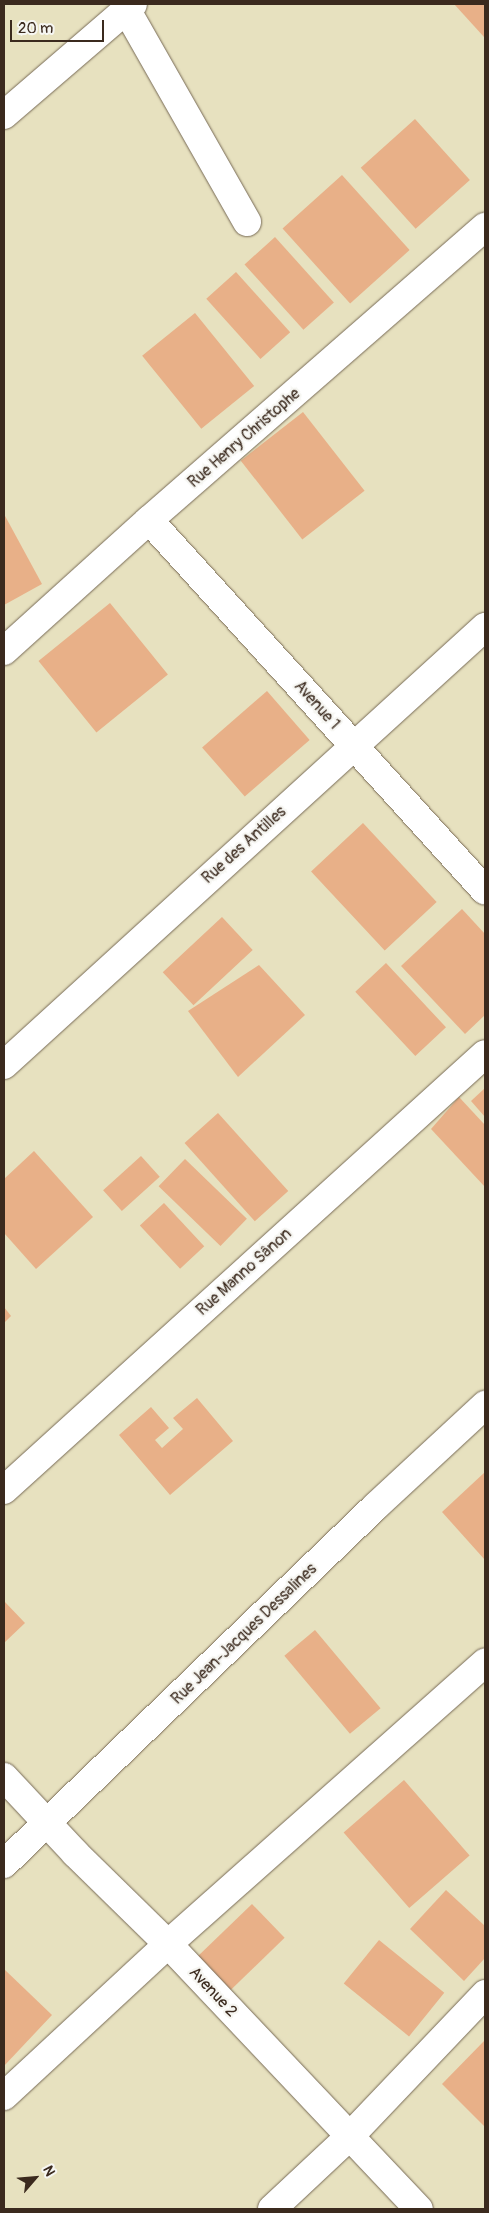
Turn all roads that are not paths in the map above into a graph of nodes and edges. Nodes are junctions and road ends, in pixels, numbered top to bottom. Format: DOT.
graph roads {
  1 [pos="130,6"];
  2 [pos="4,115"];
  3 [pos="247,222"];
  4 [pos="485,227"];
  5 [pos="149,520"];
  6 [pos="485,627"];
  7 [pos="4,651"];
  8 [pos="354,745"];
  9 [pos="485,890"];
  10 [pos="485,1054"];
  11 [pos="4,1065"];
  12 [pos="485,1405"];
  13 [pos="4,1490"];
  14 [pos="485,1662"];
  15 [pos="4,1777"];
  16 [pos="48,1822"];
  17 [pos="4,1864"];
  18 [pos="168,1944"];
  19 [pos="485,1994"];
  20 [pos="4,2096"];
  21 [pos="350,2136"];
  22 [pos="272,2209"];
  23 [pos="419,2209"];
  1 -- 2 [label="street"];
  1 -- 3 [label="street"];
  4 -- 5 [label="street, Rue Henry Christophe"];
  5 -- 7 [label="street, Rue Henry Christophe"];
  5 -- 8 [label="street, Avenue 1"];
  6 -- 8 [label="street, Rue des Antilles"];
  8 -- 9 [label="street, Avenue 1"];
  8 -- 11 [label="street, Rue des Antilles"];
  10 -- 13 [label="street, Rue Manno Sânon"];
  12 -- 16 [label="street, Rue Jean-Jacques Dessalines"];
  14 -- 18 [label="street"];
  15 -- 16 [label="street, Avenue 2"];
  16 -- 17 [label="street, Rue Jean-Jacques Dessalines"];
  16 -- 18 [label="street, Avenue 2"];
  18 -- 20 [label="street"];
  18 -- 21 [label="street, Avenue 2"];
  19 -- 21 [label="street"];
  21 -- 22 [label="street"];
  21 -- 23 [label="street, Avenue 2"];
}
